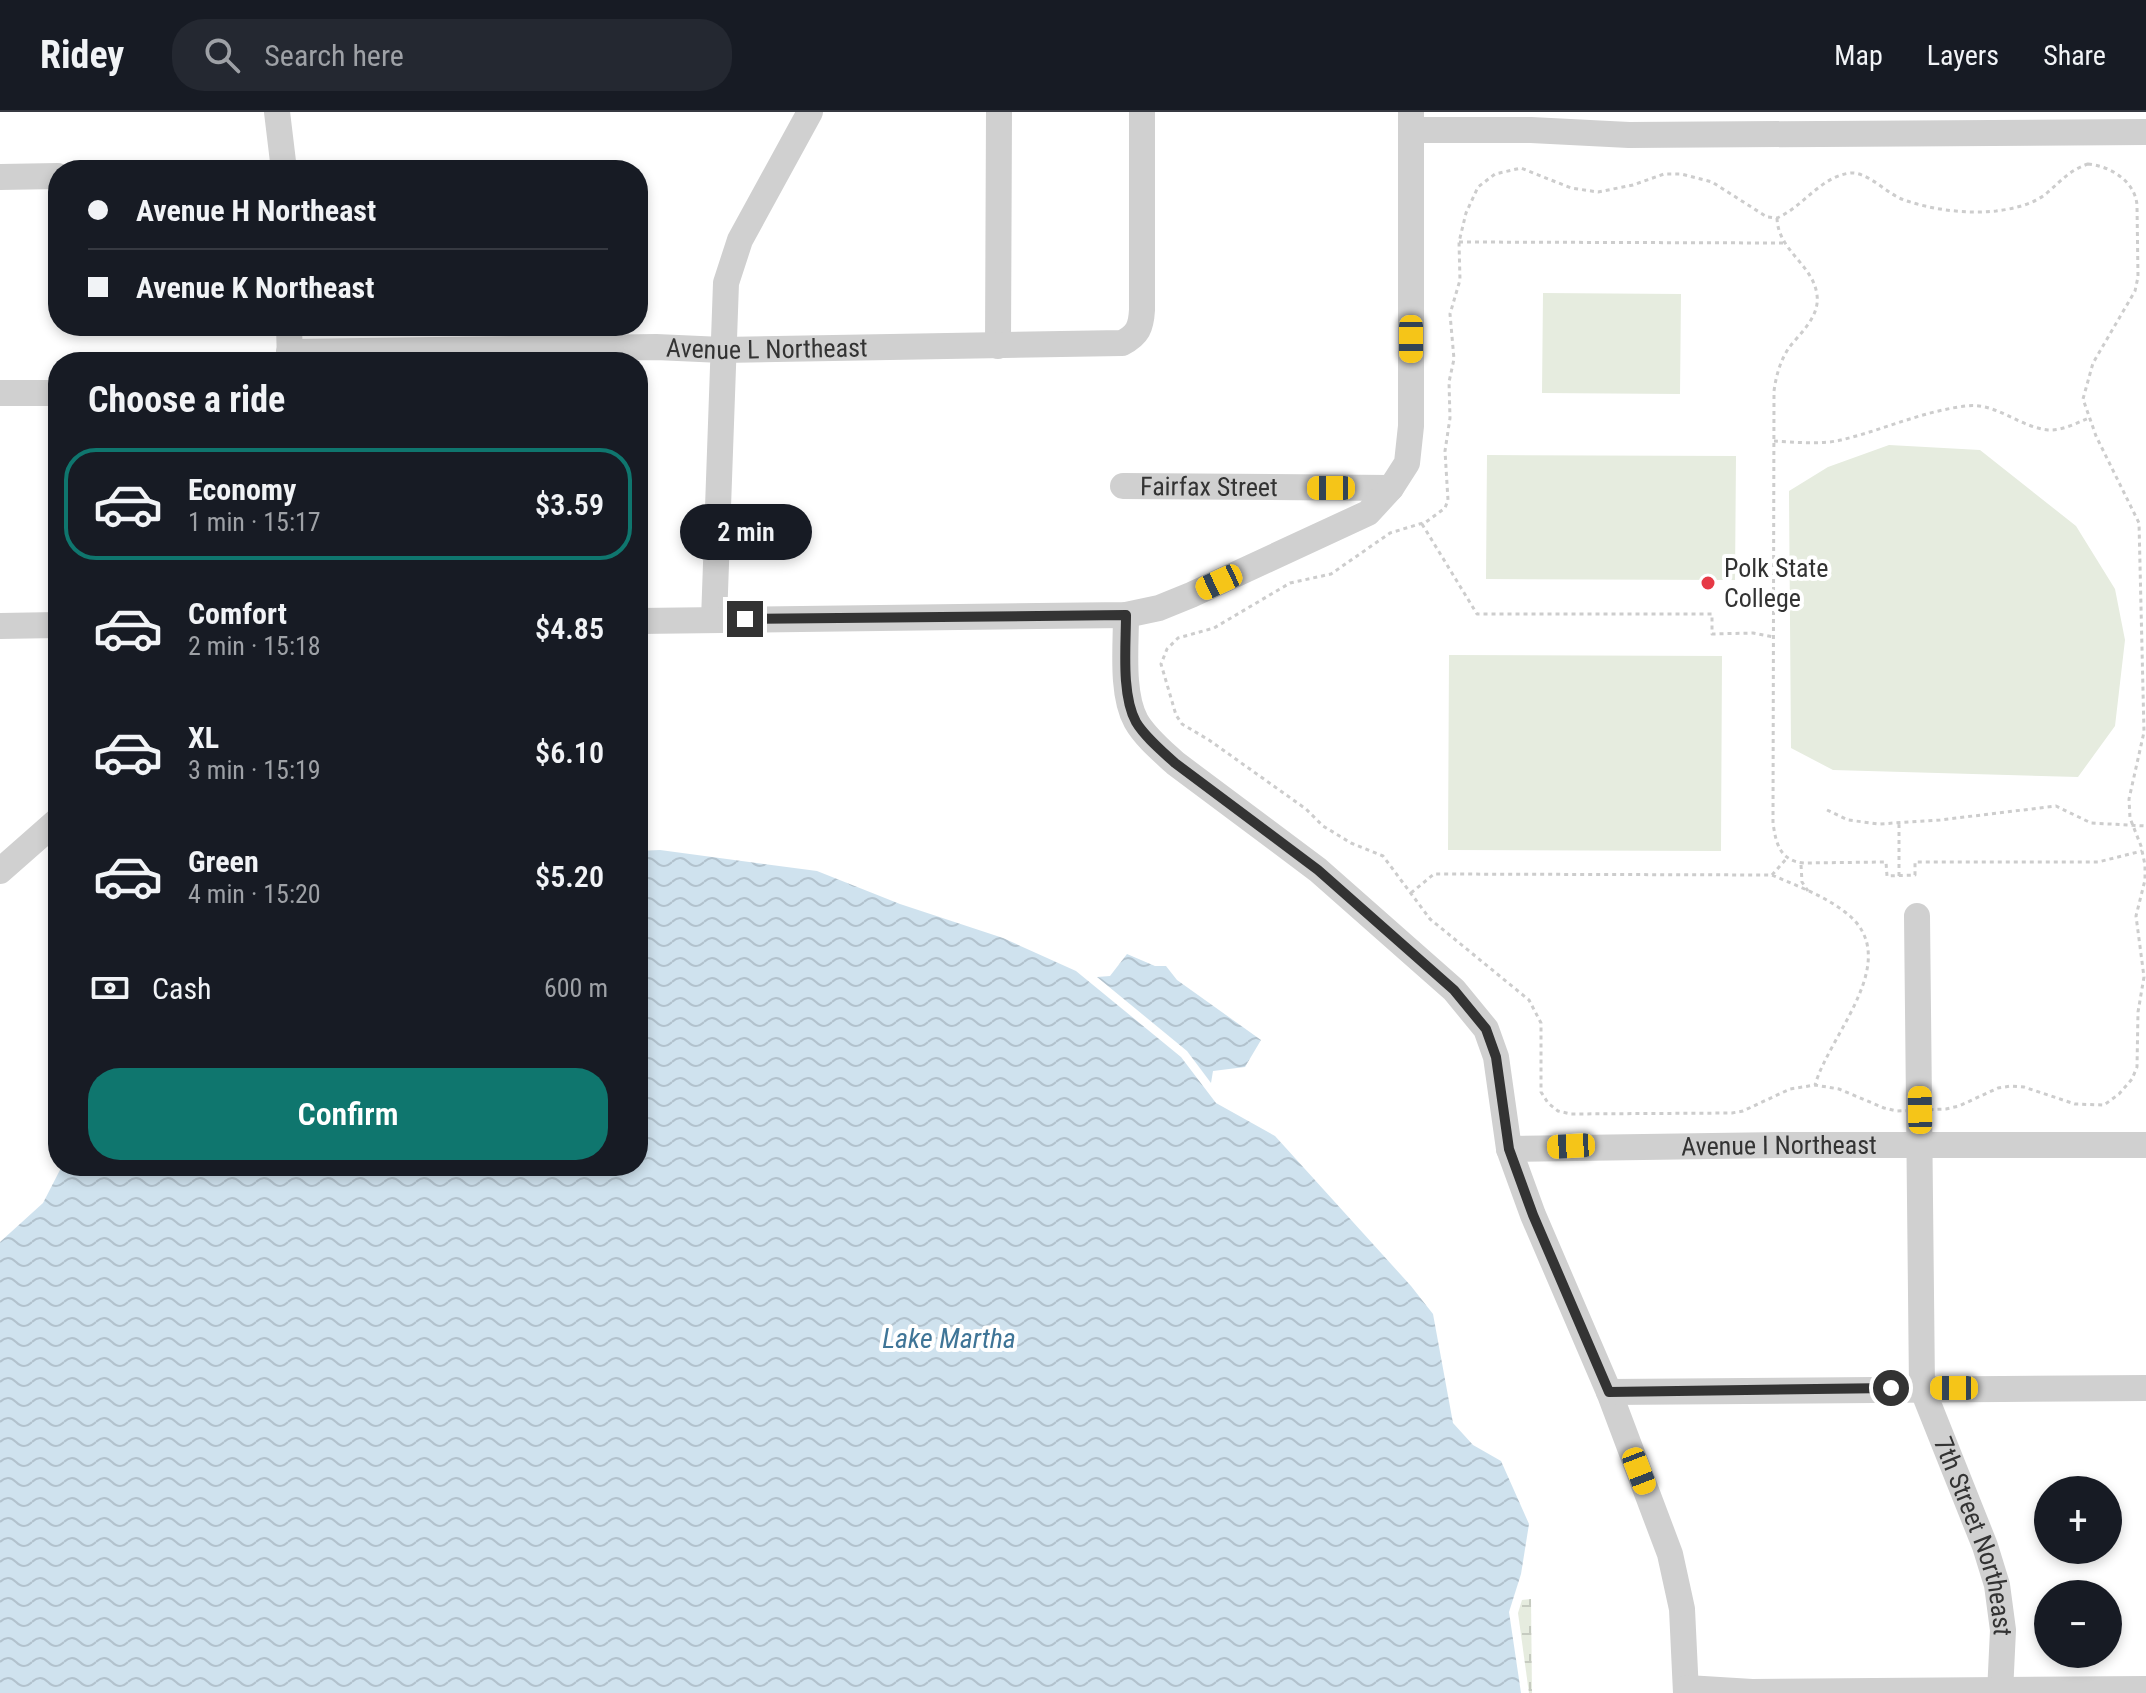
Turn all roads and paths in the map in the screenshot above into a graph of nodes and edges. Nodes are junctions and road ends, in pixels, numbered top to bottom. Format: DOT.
graph roads {
  1 [pos="277,112"];
  2 [pos="810,112"];
  3 [pos="999,112"];
  4 [pos="1142,112"];
  5 [pos="1439,112"];
  6 [pos="1411,121"];
  7 [pos="1630,123"];
  8 [pos="1461,130"];
  9 [pos="2146,132"];
  10 [pos="283,160"];
  11 [pos="48,176"];
  12 [pos="0,177"];
  13 [pos="1777,218"];
  14 [pos="1459,242"];
  15 [pos="1784,243"];
  16 [pos="998,346"];
  17 [pos="722,350"];
  18 [pos="466,352"];
  19 [pos="0,393"];
  20 [pos="48,393"];
  21 [pos="2089,418"];
  22 [pos="1774,441"];
  23 [pos="1123,486"];
  24 [pos="1391,488"];
  25 [pos="1422,524"];
  26 [pos="1126,615"];
  27 [pos="714,620"];
  28 [pos="648,621"];
  29 [pos="48,625"];
  30 [pos="0,626"];
  31 [pos="1774,637"];
  32 [pos="1827,810"];
  33 [pos="1899,823"];
  34 [pos="2134,826"];
  35 [pos="2146,826"];
  36 [pos="48,829"];
  37 [pos="2142,851"];
  38 [pos="1787,858"];
  39 [pos="1801,863"];
  40 [pos="0,871"];
  41 [pos="1772,875"];
  42 [pos="1899,876"];
  43 [pos="1808,891"];
  44 [pos="1411,893"];
  45 [pos="1917,916"];
  46 [pos="1815,1085"];
  47 [pos="1920,1110"];
  48 [pos="1920,1145"];
  49 [pos="2146,1145"];
  50 [pos="1509,1149"];
  51 [pos="1922,1388"];
  52 [pos="2146,1388"];
  53 [pos="1609,1392"];
  54 [pos="2146,1689"];
  55 [pos="1686,1691"];
  56 [pos="2000,1691"];
  1 -- 10 [label="street"];
  2 -- 17 [label="street"];
  3 -- 16 [label="street"];
  4 -- 16 [label="street, Avenue L Northeast"];
  5 -- 8 [label="street"];
  6 -- 8 [label="street"];
  6 -- 24 [label="street"];
  7 -- 8 [label="street"];
  7 -- 9 [label="street"];
  11 -- 12 [label="street"];
  13 -- 14 [label="path"];
  13 -- 15 [label="path"];
  13 -- 21 [label="path"];
  14 -- 15 [label="path"];
  14 -- 25 [label="path"];
  15 -- 22 [label="path"];
  16 -- 17 [label="street, Avenue L Northeast"];
  17 -- 18 [label="street, Avenue L Northeast"];
  17 -- 27 [label="street"];
  19 -- 20 [label="street"];
  21 -- 22 [label="path"];
  21 -- 34 [label="path"];
  22 -- 31 [label="path"];
  23 -- 24 [label="street, Fairfax Street"];
  24 -- 26 [label="street"];
  25 -- 31 [label="path"];
  25 -- 44 [label="path"];
  26 -- 27 [label="street"];
  26 -- 50 [label="street"];
  27 -- 28 [label="street"];
  29 -- 30 [label="street"];
  31 -- 38 [label="path"];
  32 -- 33 [label="path"];
  33 -- 34 [label="path"];
  33 -- 42 [label="path"];
  34 -- 35 [label="path"];
  34 -- 37 [label="path"];
  36 -- 40 [label="street"];
  37 -- 42 [label="path"];
  37 -- 47 [label="path"];
  38 -- 39 [label="path"];
  38 -- 41 [label="path"];
  39 -- 42 [label="path"];
  39 -- 43 [label="path"];
  41 -- 43 [label="path"];
  41 -- 44 [label="path"];
  43 -- 46 [label="path"];
  44 -- 46 [label="path"];
  45 -- 47 [label="street, 7th Street Northeast"];
  46 -- 47 [label="path"];
  47 -- 48 [label="street, 7th Street Northeast"];
  48 -- 49 [label="street, Avenue I Northeast"];
  48 -- 50 [label="street, Avenue I Northeast"];
  48 -- 51 [label="street, 7th Street Northeast"];
  50 -- 53 [label="street"];
  51 -- 52 [label="street"];
  51 -- 53 [label="street"];
  51 -- 56 [label="street, 7th Street Northeast"];
  53 -- 55 [label="street"];
  54 -- 56 [label="street"];
  55 -- 56 [label="street"];
}
